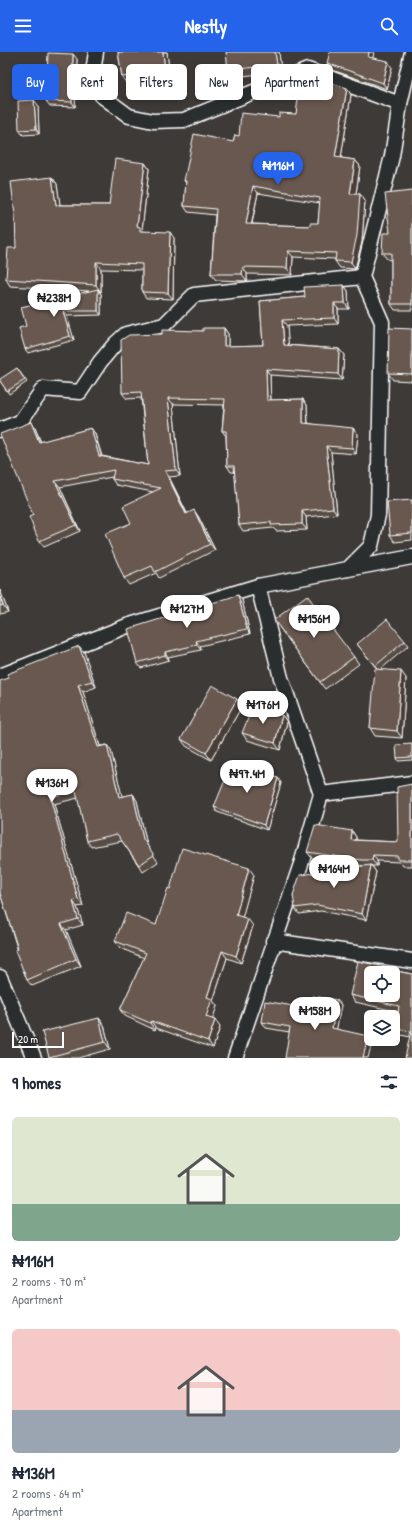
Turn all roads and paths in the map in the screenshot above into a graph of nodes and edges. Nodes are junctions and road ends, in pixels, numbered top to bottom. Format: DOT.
graph roads {
  1 [pos="96,52"];
  2 [pos="412,52"];
  3 [pos="400,104"];
  4 [pos="362,277"];
  5 [pos="0,430"];
  6 [pos="412,558"];
  7 [pos="348,569"];
  8 [pos="258,586"];
  9 [pos="0,676"];
  10 [pos="412,783"];
  11 [pos="321,794"];
  12 [pos="273,942"];
  13 [pos="412,961"];
  14 [pos="0,977"];
  15 [pos="34,1058"];
  16 [pos="235,1058"];
  1 -- 3 [label="street"];
  2 -- 3 [label="street"];
  3 -- 4 [label="street"];
  4 -- 5 [label="street"];
  4 -- 7 [label="street"];
  6 -- 7 [label="street"];
  7 -- 8 [label="street"];
  8 -- 9 [label="street"];
  8 -- 11 [label="street"];
  10 -- 11 [label="street"];
  11 -- 12 [label="street"];
  12 -- 13 [label="street"];
  12 -- 16 [label="street"];
  14 -- 15 [label="street"];
}
